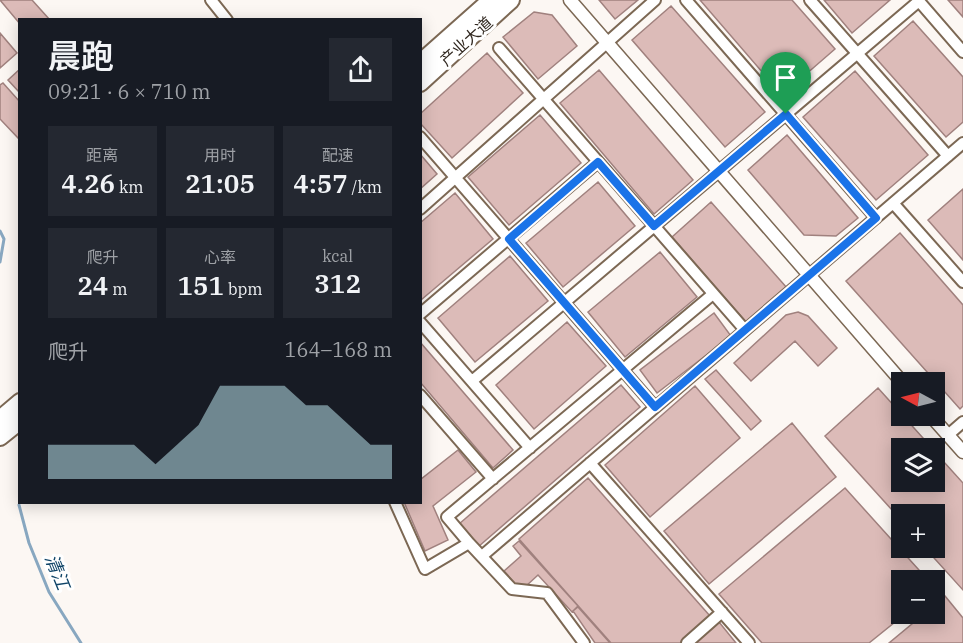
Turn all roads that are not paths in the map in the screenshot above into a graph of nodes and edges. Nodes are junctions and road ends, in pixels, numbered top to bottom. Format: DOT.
graph roads {
  1 [pos="211,0"];
  2 [pos="491,0"];
  3 [pos="511,0"];
  4 [pos="570,0"];
  5 [pos="655,0"];
  6 [pos="686,0"];
  7 [pos="810,0"];
  8 [pos="918,0"];
  9 [pos="225,18"];
  10 [pos="607,43"];
  11 [pos="499,48"];
  12 [pos="963,52"];
  13 [pos="857,53"];
  14 [pos="422,61"];
  15 [pos="422,81"];
  16 [pos="543,99"];
  17 [pos="786,114"];
  18 [pos="422,138"];
  19 [pos="963,143"];
  20 [pos="948,156"];
  21 [pos="598,162"];
  22 [pos="719,171"];
  23 [pos="455,177"];
  24 [pos="893,203"];
  25 [pos="422,207"];
  26 [pos="876,218"];
  27 [pos="654,226"];
  28 [pos="509,239"];
  29 [pos="809,275"];
  30 [pos="963,282"];
  31 [pos="713,294"];
  32 [pos="564,303"];
  33 [pos="422,312"];
  34 [pos="422,324"];
  35 [pos="745,330"];
  36 [pos="623,370"];
  37 [pos="893,372"];
  38 [pos="472,381"];
  39 [pos="422,397"];
  40 [pos="18,404"];
  41 [pos="655,407"];
  42 [pos="0,419"];
  43 [pos="963,422"];
  44 [pos="18,423"];
  45 [pos="940,426"];
  46 [pos="948,435"];
  47 [pos="0,437"];
  48 [pos="530,448"];
  49 [pos="963,452"];
  50 [pos="590,463"];
  51 [pos="493,479"];
  52 [pos="396,504"];
  53 [pos="469,543"];
  54 [pos="482,556"];
  55 [pos="722,612"];
  56 [pos="584,643"];
  57 [pos="687,643"];
  58 [pos="748,643"];
  1 -- 9 [label="street"];
  2 -- 14 [label="main road, 产业大道"];
  3 -- 15 [label="main road, 产业大道"];
  4 -- 10 [label="street"];
  5 -- 10 [label="street"];
  6 -- 17 [label="street"];
  7 -- 13 [label="street"];
  8 -- 12 [label="street"];
  8 -- 13 [label="street"];
  10 -- 16 [label="street"];
  10 -- 22 [label="street"];
  11 -- 16 [label="street"];
  13 -- 17 [label="street"];
  13 -- 20 [label="street"];
  16 -- 21 [label="street"];
  16 -- 23 [label="street"];
  17 -- 22 [label="street"];
  17 -- 26 [label="street"];
  18 -- 23 [label="street"];
  19 -- 20 [label="street"];
  20 -- 24 [label="street"];
  21 -- 27 [label="street"];
  21 -- 28 [label="street"];
  22 -- 27 [label="street"];
  22 -- 29 [label="street"];
  23 -- 25 [label="street"];
  23 -- 28 [label="street"];
  24 -- 26 [label="street"];
  24 -- 30 [label="street"];
  26 -- 29 [label="street"];
  27 -- 31 [label="street"];
  27 -- 32 [label="street"];
  28 -- 32 [label="street"];
  28 -- 33 [label="street"];
  29 -- 35 [label="street"];
  29 -- 37 [label="street"];
  31 -- 35 [label="street"];
  31 -- 36 [label="street"];
  32 -- 36 [label="street"];
  32 -- 38 [label="street"];
  34 -- 38 [label="street"];
  35 -- 41 [label="street"];
  36 -- 41 [label="street"];
  36 -- 48 [label="street"];
  38 -- 48 [label="street"];
  39 -- 51 [label="street"];
  40 -- 42 [label="main road"];
  41 -- 50 [label="street"];
  43 -- 46 [label="street"];
  44 -- 47 [label="main road"];
  45 -- 46 [label="street"];
  46 -- 49 [label="street"];
  48 -- 51 [label="street"];
  50 -- 54 [label="street"];
  50 -- 55 [label="street"];
  51 -- 53 [label="street"];
  52 -- 53 [label="street"];
  53 -- 54 [label="street"];
  54 -- 56 [label="street"];
  55 -- 57 [label="street"];
  55 -- 58 [label="street"];
}
